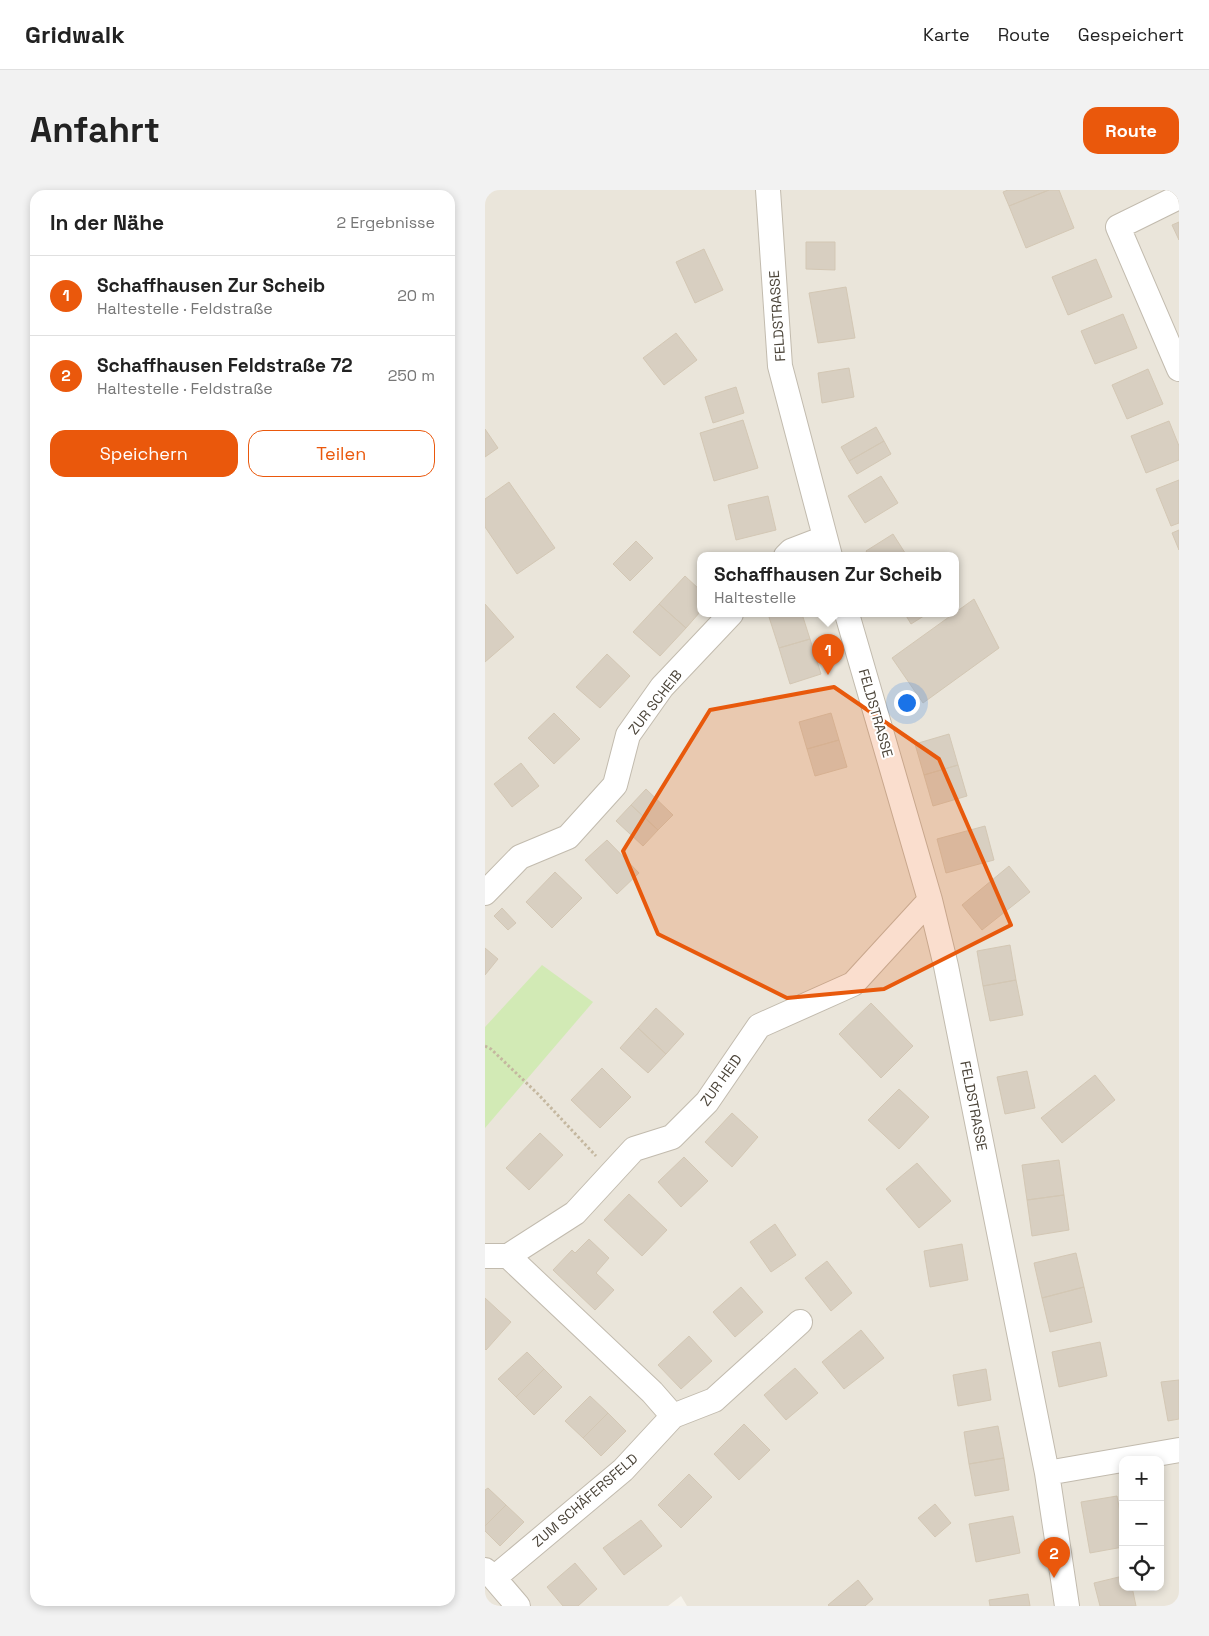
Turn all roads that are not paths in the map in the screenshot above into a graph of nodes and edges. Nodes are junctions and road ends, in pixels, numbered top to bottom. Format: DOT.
graph roads {
  1 [pos="768,190"];
  2 [pos="1179,196"];
  3 [pos="1179,369"];
  4 [pos="827,547"];
  5 [pos="789,552"];
  6 [pos="728,617"];
  7 [pos="848,617"];
  8 [pos="485,893"];
  9 [pos="930,900"];
  10 [pos="496,1256"];
  11 [pos="800,1322"];
  12 [pos="673,1416"];
  13 [pos="1179,1450"];
  14 [pos="1047,1473"];
  15 [pos="489,1574"];
  16 [pos="518,1606"];
  17 [pos="1067,1606"];
  1 -- 4 [label="street, FELDSTRASSE"];
  2 -- 3 [label="street"];
  4 -- 5 [label="street"];
  6 -- 8 [label="street, ZUR SCHEIB"];
  7 -- 9 [label="street, FELDSTRASSE"];
  9 -- 10 [label="street, ZUR HEID"];
  9 -- 14 [label="street, FELDSTRASSE"];
  10 -- 12 [label="street, ZUR HEID"];
  11 -- 12 [label="street, ZUM SCHÄFERSFELD"];
  12 -- 15 [label="street, ZUM SCHÄFERSFELD"];
  13 -- 14 [label="street"];
  14 -- 17 [label="street, FELDSTRASSE"];
  15 -- 16 [label="street"];
}
